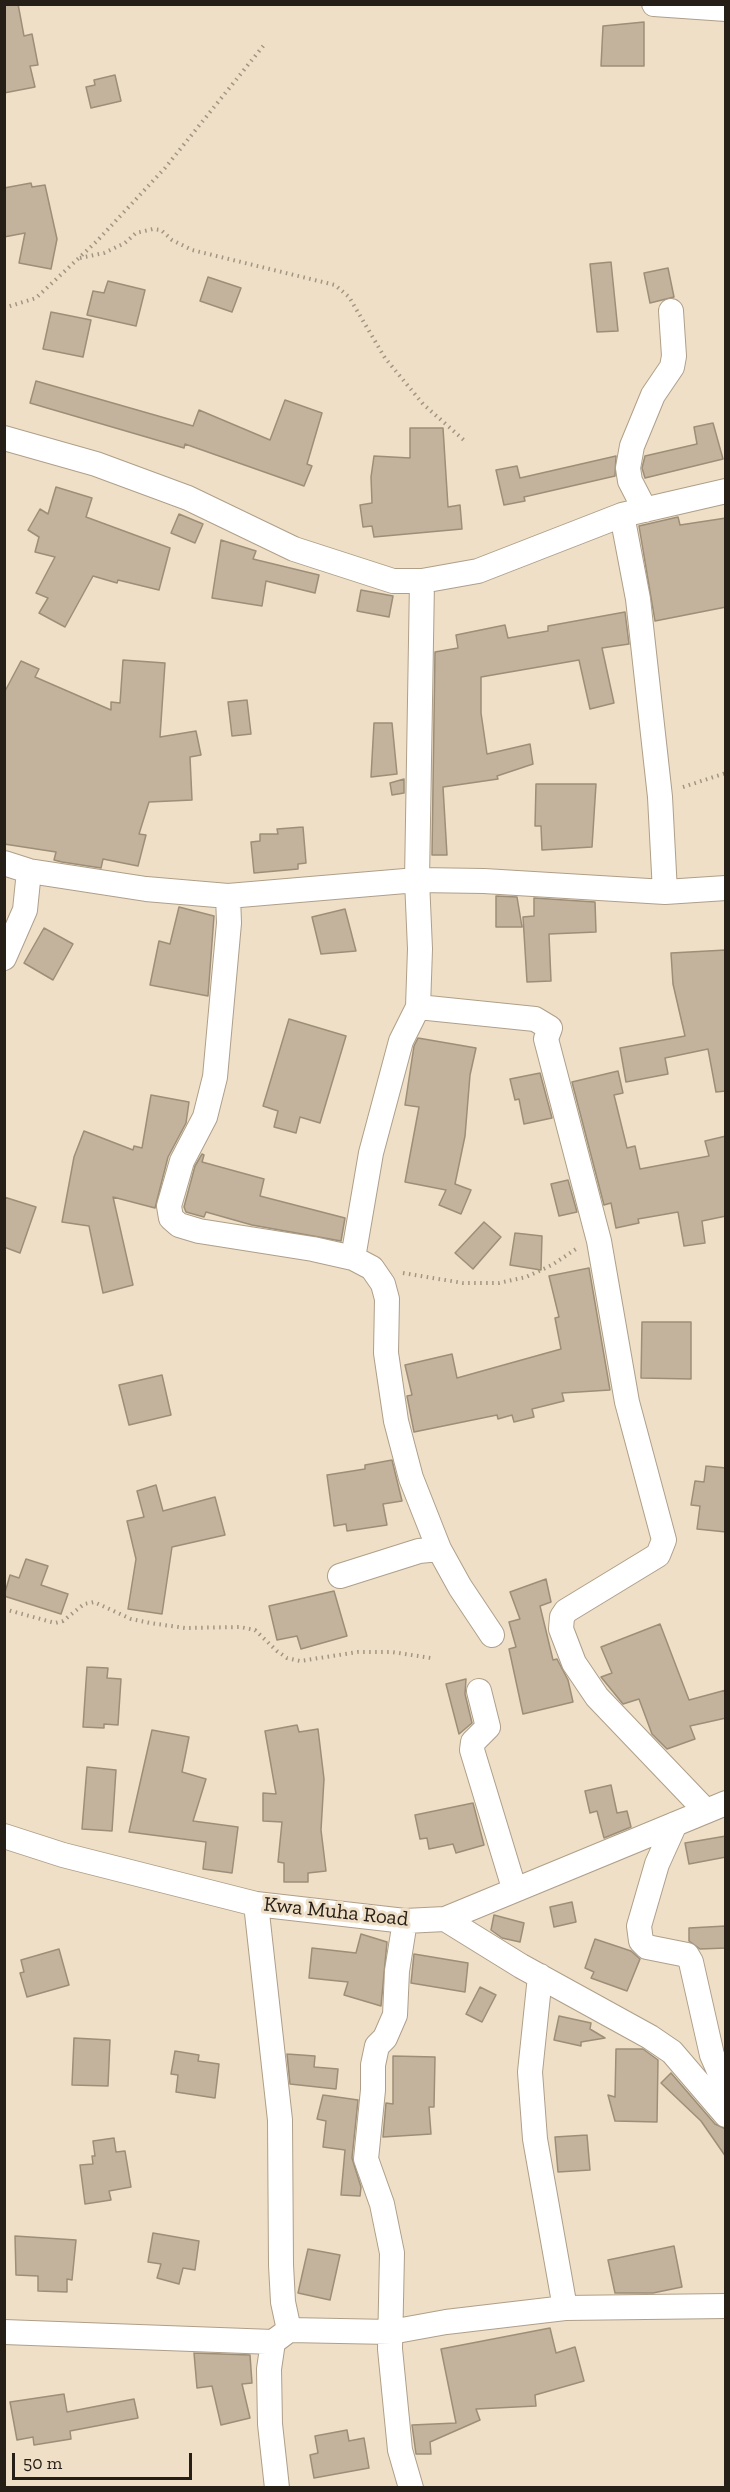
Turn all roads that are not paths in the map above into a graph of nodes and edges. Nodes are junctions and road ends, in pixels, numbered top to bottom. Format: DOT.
graph roads {
  1 [pos="654,4"];
  2 [pos="726,9"];
  3 [pos="671,311"];
  4 [pos="9,443"];
  5 [pos="726,491"];
  6 [pos="633,513"];
  7 [pos="422,582"];
  8 [pos="4,863"];
  9 [pos="30,871"];
  10 [pos="417,880"];
  11 [pos="726,888"];
  12 [pos="664,892"];
  13 [pos="228,896"];
  14 [pos="4,958"];
  15 [pos="418,1007"];
  16 [pos="362,1263"];
  17 [pos="439,1549"];
  18 [pos="340,1576"];
  19 [pos="492,1635"];
  20 [pos="479,1691"];
  21 [pos="716,1807"];
  22 [pos="675,1824"];
  23 [pos="4,1836"];
  24 [pos="514,1888"];
  25 [pos="256,1904"];
  26 [pos="445,1918"];
  27 [pos="405,1921"];
  28 [pos="540,1976"];
  29 [pos="723,2101"];
  30 [pos="726,2306"];
  31 [pos="565,2308"];
  32 [pos="4,2332"];
  33 [pos="391,2332"];
  34 [pos="281,2336"];
  35 [pos="277,2487"];
  36 [pos="411,2487"];
  1 -- 2 [label="street"];
  3 -- 6 [label="street"];
  4 -- 7 [label="street"];
  5 -- 6 [label="street"];
  6 -- 7 [label="street"];
  6 -- 12 [label="street"];
  7 -- 10 [label="street"];
  8 -- 9 [label="street"];
  9 -- 13 [label="street"];
  9 -- 14 [label="street"];
  10 -- 12 [label="street"];
  10 -- 13 [label="street"];
  10 -- 15 [label="street"];
  11 -- 12 [label="street"];
  13 -- 16 [label="street"];
  15 -- 16 [label="street"];
  15 -- 21 [label="street"];
  16 -- 17 [label="street"];
  17 -- 18 [label="street"];
  17 -- 19 [label="street"];
  20 -- 24 [label="street"];
  21 -- 22 [label="street, Kwa Muha Road"];
  22 -- 24 [label="street, Kwa Muha Road"];
  22 -- 29 [label="street"];
  23 -- 25 [label="street, Kwa Muha Road"];
  24 -- 26 [label="street, Kwa Muha Road"];
  25 -- 27 [label="street, Kwa Muha Road"];
  25 -- 34 [label="street"];
  26 -- 27 [label="street, Kwa Muha Road"];
  26 -- 28 [label="street"];
  27 -- 33 [label="street"];
  28 -- 29 [label="street"];
  28 -- 31 [label="street"];
  30 -- 31 [label="street"];
  31 -- 33 [label="street"];
  32 -- 34 [label="street"];
  33 -- 34 [label="street"];
  33 -- 36 [label="street"];
  34 -- 35 [label="street"];
}
